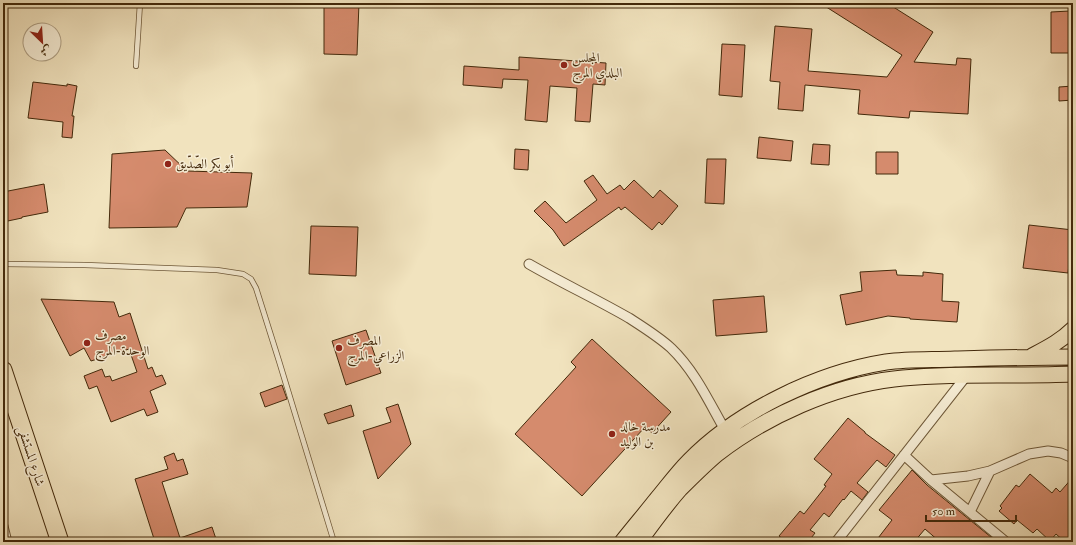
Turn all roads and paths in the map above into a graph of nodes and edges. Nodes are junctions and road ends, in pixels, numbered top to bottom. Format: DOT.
graph roads {
  1 [pos="140,3"];
  2 [pos="136,66"];
  3 [pos="3,264"];
  4 [pos="529,264"];
  5 [pos="1073,329"];
  6 [pos="1031,357"];
  7 [pos="1073,357"];
  8 [pos="3,370"];
  9 [pos="1073,374"];
  10 [pos="968,375"];
  11 [pos="1004,375"];
  12 [pos="725,430"];
  13 [pos="904,455"];
  14 [pos="1073,458"];
  15 [pos="990,471"];
  16 [pos="931,480"];
  17 [pos="970,512"];
  18 [pos="3,526"];
  19 [pos="7,542"];
  20 [pos="60,542"];
  21 [pos="334,542"];
  22 [pos="622,542"];
  23 [pos="639,542"];
  24 [pos="836,542"];
  25 [pos="1006,542"];
  1 -- 2 [label="lane"];
  3 -- 21 [label="lane"];
  4 -- 12 [label="street"];
  5 -- 6 [label="main road"];
  6 -- 7 [label="main road"];
  6 -- 11 [label="main road"];
  6 -- 12 [label="main road"];
  8 -- 20 [label="highway, شارع المستشفى"];
  9 -- 11 [label="main road"];
  10 -- 11 [label="main road"];
  10 -- 13 [label="street"];
  10 -- 23 [label="main road"];
  12 -- 22 [label="main road"];
  13 -- 16 [label="street"];
  13 -- 24 [label="street"];
  14 -- 15 [label="street"];
  15 -- 16 [label="street"];
  15 -- 17 [label="street"];
  16 -- 17 [label="street"];
  17 -- 25 [label="street"];
  18 -- 19 [label="street"];
}
